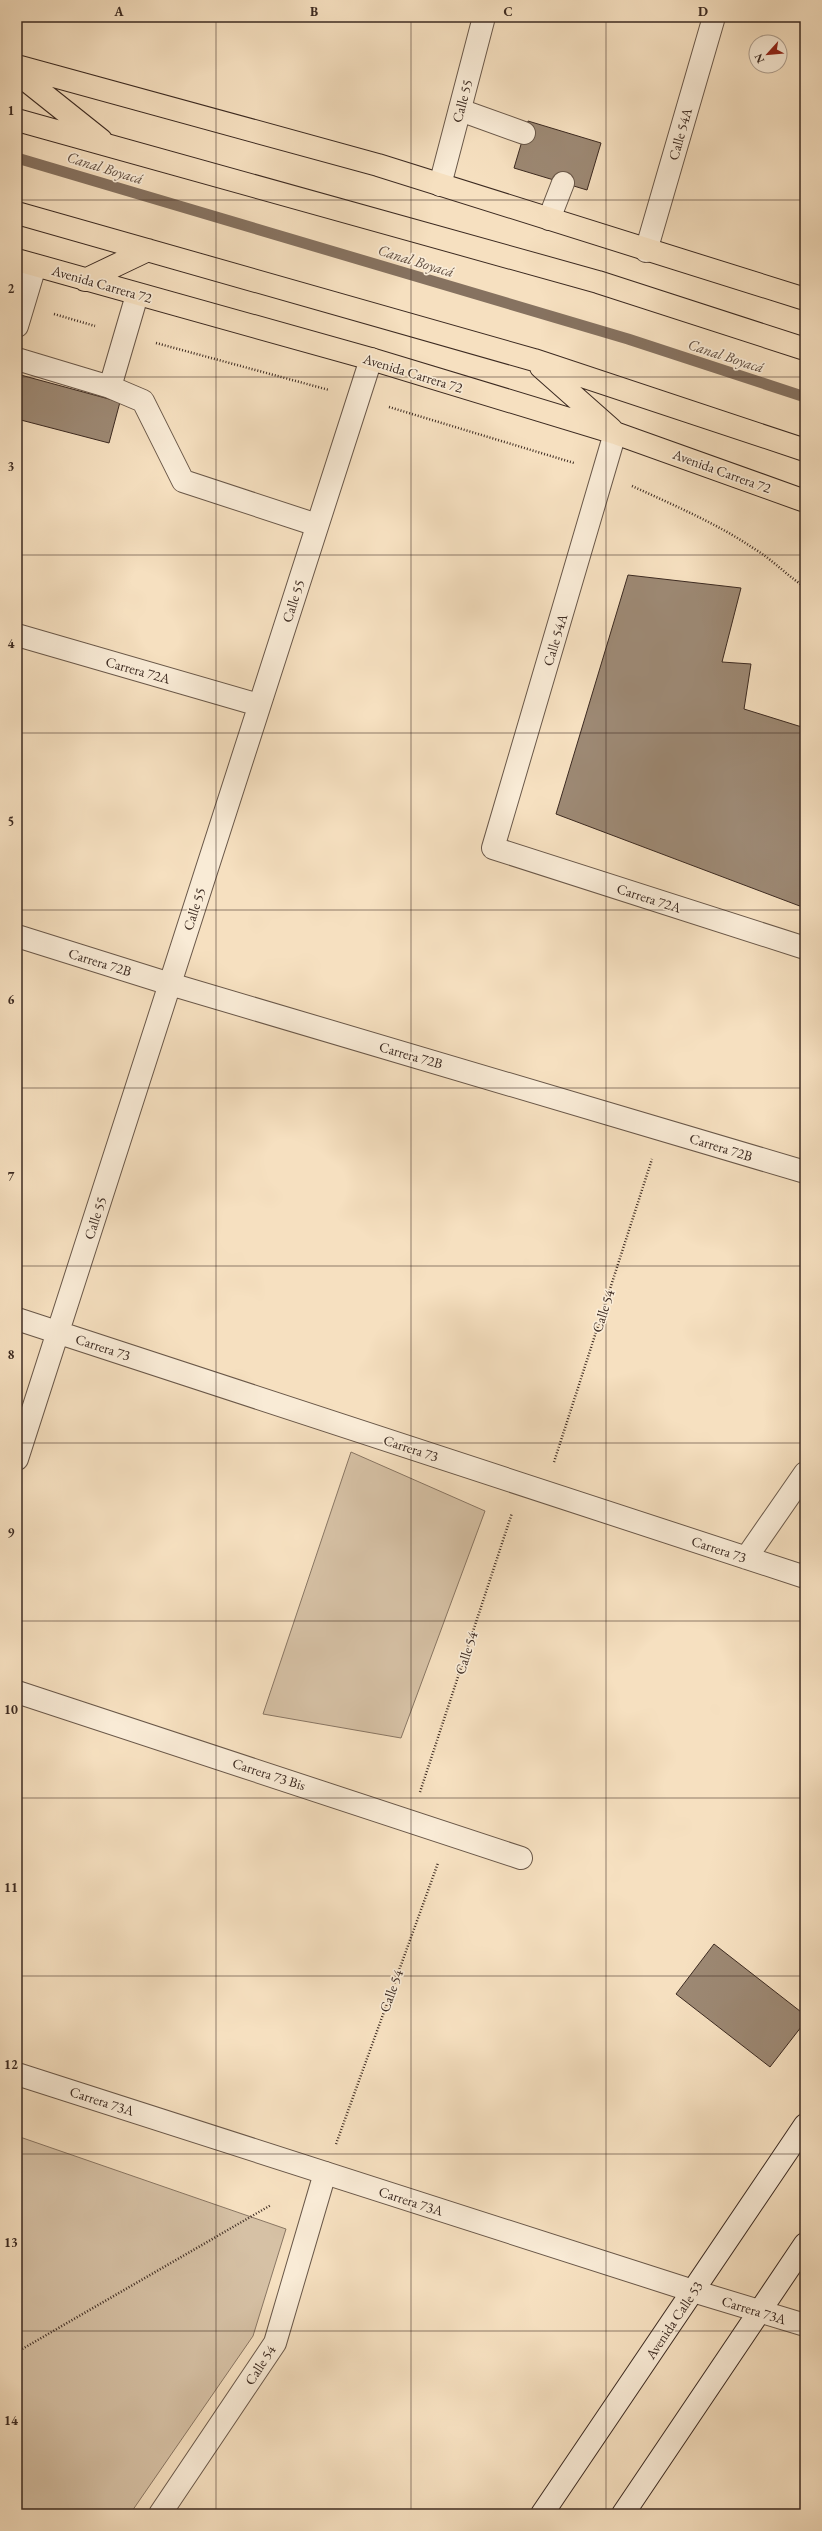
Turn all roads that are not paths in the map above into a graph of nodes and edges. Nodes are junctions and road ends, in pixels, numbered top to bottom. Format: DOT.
graph roads {
  1 [pos="484,17"];
  2 [pos="714,17"];
  3 [pos="17,66"];
  4 [pos="17,73"];
  5 [pos="460,110"];
  6 [pos="17,120"];
  7 [pos="524,133"];
  8 [pos="108,146"];
  9 [pos="563,183"];
  10 [pos="440,185"];
  11 [pos="17,213"];
  12 [pos="548,220"];
  13 [pos="148,250"];
  14 [pos="646,251"];
  15 [pos="26,263"];
  16 [pos="85,280"];
  17 [pos="137,295"];
  18 [pos="805,299"];
  19 [pos="17,326"];
  20 [pos="805,349"];
  21 [pos="17,359"];
  22 [pos="371,359"];
  23 [pos="534,360"];
  24 [pos="110,388"];
  25 [pos="616,433"];
  26 [pos="805,450"];
  27 [pos="805,501"];
  28 [pos="317,524"];
  29 [pos="17,635"];
  30 [pos="260,705"];
  31 [pos="493,848"];
  32 [pos="17,936"];
  33 [pos="805,948"];
  34 [pos="170,984"];
  35 [pos="805,1172"];
  36 [pos="17,1319"];
  37 [pos="58,1332"];
  38 [pos="17,1459"];
  39 [pos="805,1473"];
  40 [pos="746,1558"];
  41 [pos="805,1578"];
  42 [pos="17,1692"];
  43 [pos="521,1858"];
  44 [pos="17,2074"];
  45 [pos="805,2125"];
  46 [pos="325,2173"];
  47 [pos="805,2244"];
  48 [pos="693,2292"];
  49 [pos="761,2311"];
  50 [pos="805,2325"];
  51 [pos="160,2514"];
  52 [pos="542,2514"];
  53 [pos="623,2514"];
  1 -- 5 [label="street, Calle 55"];
  2 -- 14 [label="street, Calle 54A"];
  3 -- 10 [label="highway"];
  4 -- 8 [label="highway"];
  5 -- 7 [label="street"];
  5 -- 10 [label="street, Calle 55"];
  6 -- 8 [label="highway"];
  8 -- 20 [label="highway"];
  9 -- 12 [label="street"];
  10 -- 12 [label="highway"];
  11 -- 13 [label="highway"];
  12 -- 14 [label="highway"];
  13 -- 16 [label="highway"];
  13 -- 23 [label="highway"];
  14 -- 18 [label="highway"];
  15 -- 16 [label="highway, Avenida Carrera 72"];
  15 -- 19 [label="street"];
  16 -- 17 [label="highway, Avenida Carrera 72"];
  17 -- 22 [label="highway, Avenida Carrera 72"];
  17 -- 24 [label="street"];
  21 -- 24 [label="street"];
  22 -- 25 [label="highway, Avenida Carrera 72"];
  22 -- 28 [label="street, Calle 55"];
  23 -- 25 [label="highway"];
  23 -- 26 [label="highway"];
  24 -- 28 [label="street"];
  25 -- 27 [label="highway, Avenida Carrera 72"];
  25 -- 31 [label="street, Calle 54A"];
  28 -- 30 [label="street, Calle 55"];
  29 -- 30 [label="street, Carrera 72A"];
  30 -- 34 [label="street, Calle 55"];
  31 -- 33 [label="street, Carrera 72A"];
  32 -- 34 [label="street, Carrera 72B"];
  34 -- 35 [label="street, Carrera 72B"];
  34 -- 37 [label="street, Calle 55"];
  36 -- 37 [label="street, Carrera 73"];
  37 -- 38 [label="street, Calle 55"];
  37 -- 40 [label="street, Carrera 73"];
  39 -- 40 [label="street"];
  40 -- 41 [label="street, Carrera 73"];
  42 -- 43 [label="street, Carrera 73 Bis"];
  44 -- 46 [label="street, Carrera 73A"];
  45 -- 48 [label="street, Avenida Calle 53"];
  46 -- 48 [label="street, Carrera 73A"];
  46 -- 51 [label="street, Calle 54"];
  47 -- 49 [label="street"];
  48 -- 49 [label="street, Carrera 73A"];
  48 -- 52 [label="street, Avenida Calle 53"];
  49 -- 50 [label="street, Carrera 73A"];
  49 -- 53 [label="street"];
}
